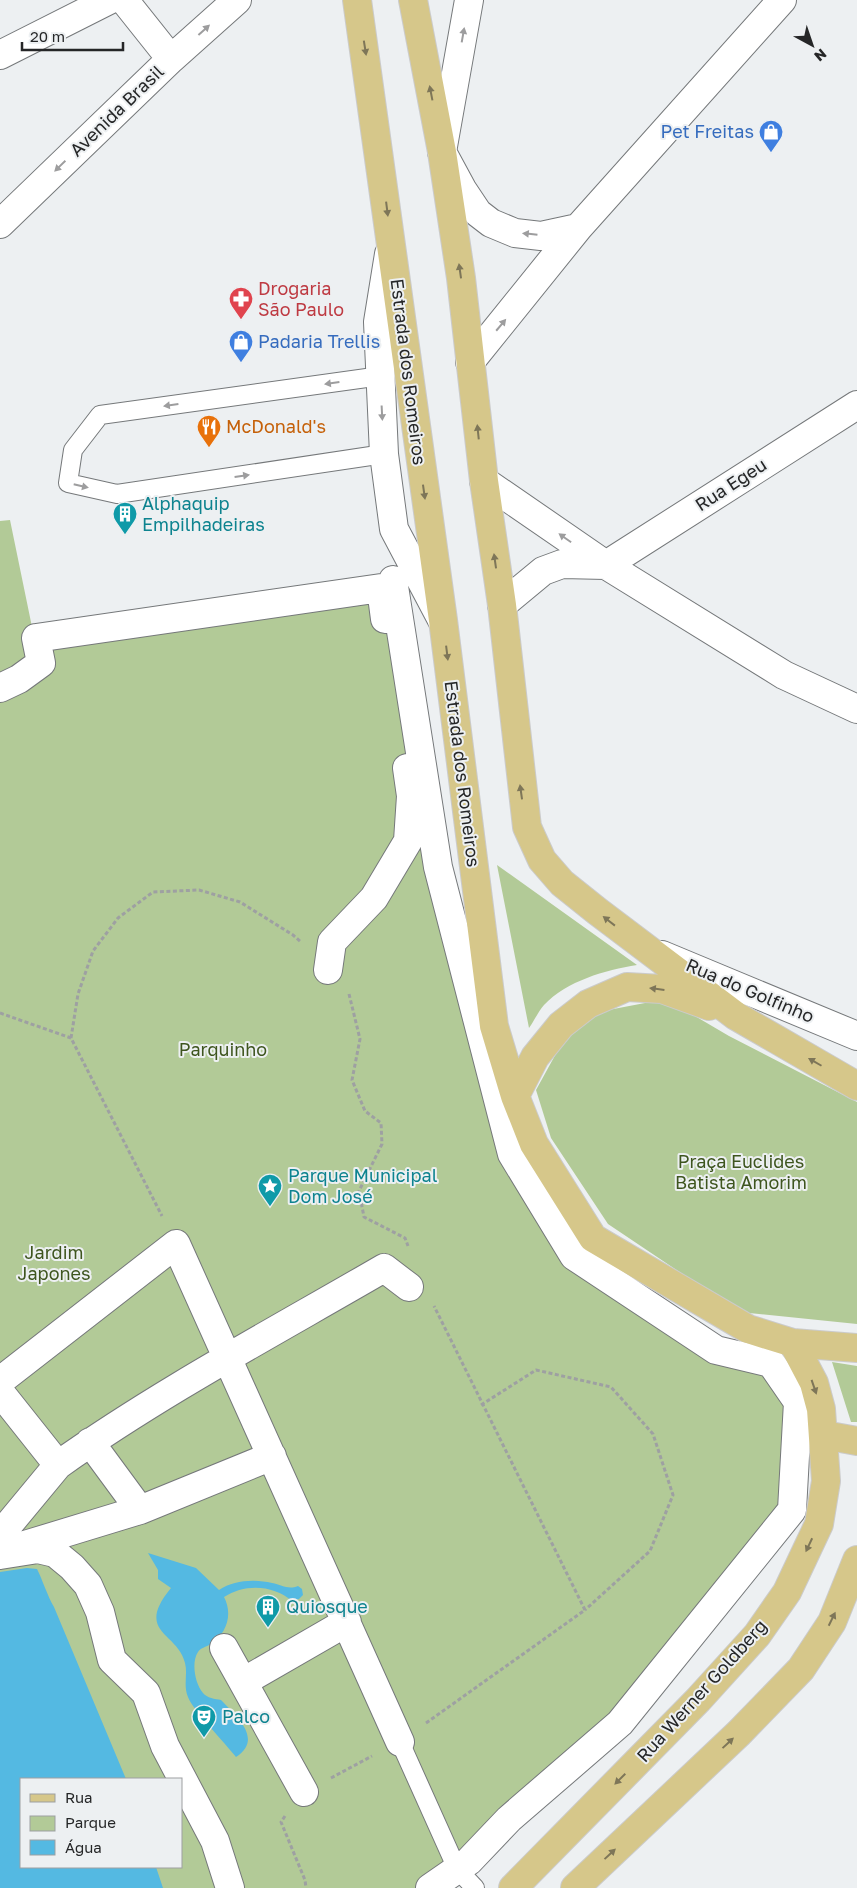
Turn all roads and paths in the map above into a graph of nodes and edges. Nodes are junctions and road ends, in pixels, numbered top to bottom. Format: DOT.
graph roads {
  1 [pos="109,0"];
  2 [pos="124,0"];
  3 [pos="237,0"];
  4 [pos="357,0"];
  5 [pos="413,0"];
  6 [pos="469,0"];
  7 [pos="782,0"];
  8 [pos="0,55"];
  9 [pos="171,59"];
  10 [pos="442,152"];
  11 [pos="0,224"];
  12 [pos="578,228"];
  13 [pos="391,243"];
  14 [pos="470,362"];
  15 [pos="380,376"];
  16 [pos="857,405"];
  17 [pos="384,454"];
  18 [pos="484,481"];
  19 [pos="606,565"];
  20 [pos="393,580"];
  21 [pos="502,605"];
  22 [pos="442,620"];
  23 [pos="0,688"];
  24 [pos="857,709"];
  25 [pos="643,946"];
  26 [pos="328,970"];
  27 [pos="0,1013"];
  28 [pos="736,1016"];
  29 [pos="857,1036"];
  30 [pos="71,1038"];
  31 [pos="857,1086"];
  32 [pos="515,1096"];
  33 [pos="176,1244"];
  34 [pos="409,1287"];
  35 [pos="793,1343"];
  36 [pos="857,1348"];
  37 [pos="228,1359"];
  38 [pos="0,1381"];
  39 [pos="0,1392"];
  40 [pos="481,1405"];
  41 [pos="824,1435"];
  42 [pos="857,1441"];
  43 [pos="90,1442"];
  44 [pos="272,1456"];
  45 [pos="58,1465"];
  46 [pos="140,1510"];
  47 [pos="0,1535"];
  48 [pos="0,1553"];
  49 [pos="857,1560"];
  50 [pos="585,1610"];
  51 [pos="347,1622"];
  52 [pos="224,1648"];
  53 [pos="244,1682"];
  54 [pos="400,1742"];
  55 [pos="182,1778"];
  56 [pos="182,1778"];
  57 [pos="304,1792"];
  58 [pos="466,1879"];
  59 [pos="230,1888"];
  60 [pos="430,1888"];
  61 [pos="513,1888"];
  62 [pos="575,1888"];
  1 -- 8 [label="street"];
  2 -- 9 [label="street"];
  9 -- 3 [label="street, Avenida Brasil, one-way"];
  4 -- 13 [label="main road, Estrada dos Romeiros, one-way"];
  10 -- 5 [label="main road, one-way"];
  10 -- 6 [label="street, one-way"];
  7 -- 12 [label="street"];
  9 -- 11 [label="street, Avenida Brasil, one-way"];
  12 -- 10 [label="street, one-way"];
  14 -- 10 [label="main road, one-way"];
  14 -- 12 [label="street, one-way"];
  13 -- 15 [label="street"];
  13 -- 22 [label="main road, Estrada dos Romeiros, one-way"];
  18 -- 14 [label="main road, one-way"];
  15 -- 17 [label="street, one-way"];
  15 -- 17 [label="lane, one-way"];
  16 -- 19 [label="street, Rua Egeu"];
  17 -- 22 [label="street"];
  19 -- 18 [label="street, one-way"];
  21 -- 18 [label="main road, one-way"];
  19 -- 21 [label="street"];
  19 -- 24 [label="street"];
  20 -- 58 [label="street"];
  25 -- 21 [label="main road, one-way"];
  22 -- 32 [label="main road, Estrada dos Romeiros, one-way"];
  23 -- 26 [label="street"];
  25 -- 28 [label="main road"];
  25 -- 29 [label="street, Rua do Golfinho"];
  26 -- 30 [label="path"];
  26 -- 34 [label="path"];
  27 -- 30 [label="path"];
  31 -- 28 [label="main road, one-way"];
  28 -- 32 [label="main road, one-way"];
  30 -- 33 [label="path"];
  32 -- 35 [label="main road, Estrada dos Romeiros"];
  33 -- 37 [label="street"];
  33 -- 38 [label="street"];
  34 -- 37 [label="street"];
  34 -- 40 [label="path"];
  35 -- 36 [label="main road, Estrada dos Romeiros"];
  35 -- 41 [label="main road, Rua Werner Goldberg, one-way"];
  37 -- 43 [label="street"];
  37 -- 44 [label="street"];
  39 -- 45 [label="street"];
  40 -- 50 [label="path"];
  40 -- 50 [label="path"];
  41 -- 42 [label="main road"];
  41 -- 61 [label="main road, Rua Werner Goldberg, one-way"];
  43 -- 45 [label="street"];
  43 -- 46 [label="street"];
  44 -- 46 [label="street"];
  44 -- 51 [label="street"];
  45 -- 47 [label="street"];
  46 -- 48 [label="street"];
  48 -- 55 [label="street"];
  62 -- 49 [label="main road, one-way"];
  50 -- 54 [label="path"];
  51 -- 53 [label="street"];
  51 -- 54 [label="street"];
  52 -- 53 [label="street"];
  53 -- 57 [label="street"];
  54 -- 58 [label="lane"];
  56 -- 59 [label="street"];
  58 -- 60 [label="street"];
}
